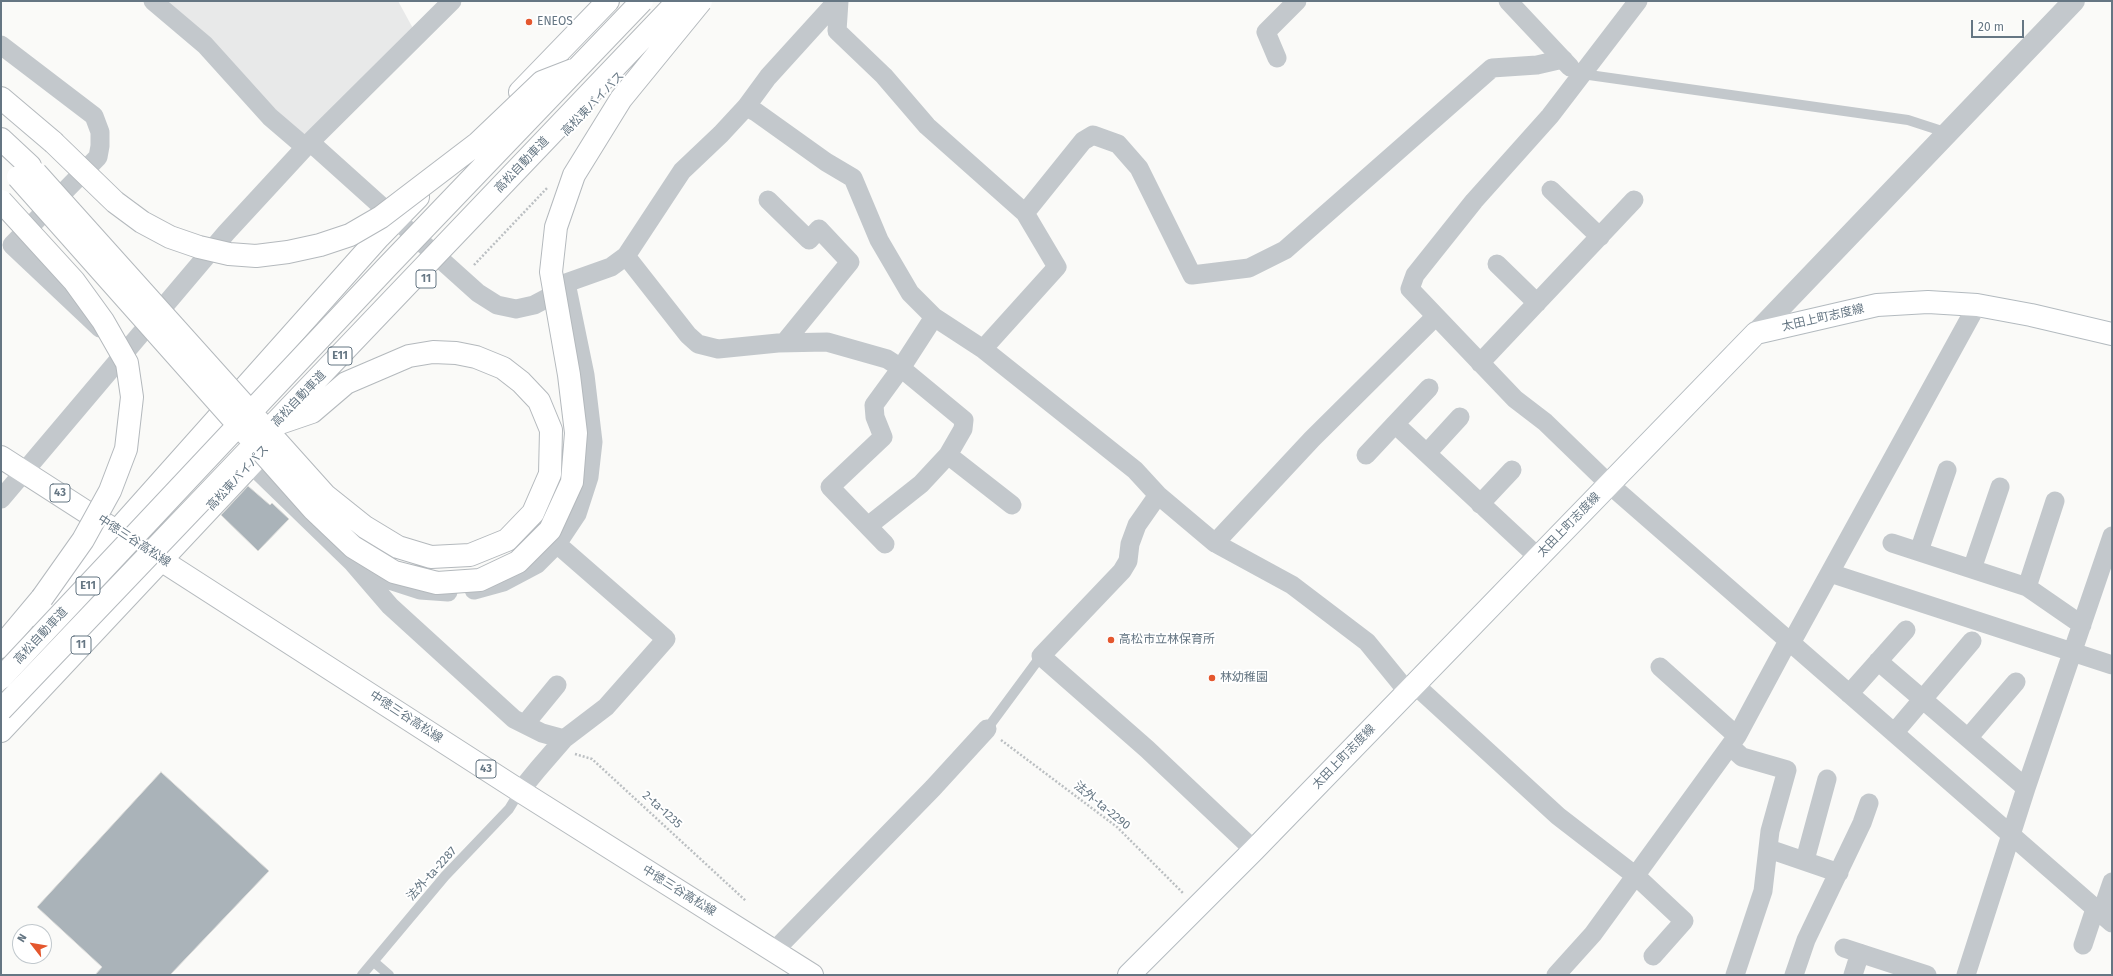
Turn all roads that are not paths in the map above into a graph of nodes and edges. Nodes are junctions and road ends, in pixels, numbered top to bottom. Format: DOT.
graph roads {
  1 [pos="153,1"];
  2 [pos="452,1"];
  3 [pos="608,1"];
  4 [pos="642,1"];
  5 [pos="678,1"];
  6 [pos="692,1"];
  7 [pos="702,1"];
  8 [pos="838,1"];
  9 [pos="1508,1"];
  10 [pos="1638,1"];
  11 [pos="2074,1"];
  12 [pos="1291,3"];
  13 [pos="5,55"];
  14 [pos="1277,58"];
  15 [pos="1563,59"];
  16 [pos="579,68"];
  17 [pos="1581,75"];
  18 [pos="1,98"];
  19 [pos="746,107"];
  20 [pos="1948,133"];
  21 [pos="1,139"];
  22 [pos="307,144"];
  23 [pos="1,160"];
  24 [pos="24,172"];
  25 [pos="1551,190"];
  26 [pos="768,200"];
  27 [pos="1634,200"];
  28 [pos="1,201"];
  29 [pos="1025,213"];
  30 [pos="397,219"];
  31 [pos="1600,237"];
  32 [pos="6,241"];
  33 [pos="626,256"];
  34 [pos="443,260"];
  35 [pos="1496,264"];
  36 [pos="566,283"];
  37 [pos="1537,303"];
  38 [pos="1977,305"];
  39 [pos="934,317"];
  40 [pos="1435,317"];
  41 [pos="1756,333"];
  42 [pos="2112,334"];
  43 [pos="784,343"];
  44 [pos="983,348"];
  45 [pos="126,352"];
  46 [pos="1480,363"];
  47 [pos="901,368"];
  48 [pos="1429,388"];
  49 [pos="1460,417"];
  50 [pos="1395,424"];
  51 [pos="274,425"];
  52 [pos="1427,453"];
  53 [pos="948,455"];
  54 [pos="1366,455"];
  55 [pos="1,457"];
  56 [pos="251,464"];
  57 [pos="1512,470"];
  58 [pos="1947,470"];
  59 [pos="24,471"];
  60 [pos="1609,484"];
  61 [pos="2000,487"];
  62 [pos="1158,495"];
  63 [pos="1,499"];
  64 [pos="2055,501"];
  65 [pos="1480,504"];
  66 [pos="1012,505"];
  67 [pos="868,526"];
  68 [pos="117,532"];
  69 [pos="2112,536"];
  70 [pos="1215,543"];
  71 [pos="1892,543"];
  72 [pos="557,544"];
  73 [pos="885,544"];
  74 [pos="1919,551"];
  75 [pos="1538,557"];
  76 [pos="161,559"];
  77 [pos="353,563"];
  78 [pos="1972,569"];
  79 [pos="1830,573"];
  80 [pos="2027,587"];
  81 [pos="2082,625"];
  82 [pos="1906,630"];
  83 [pos="1788,641"];
  84 [pos="1972,641"];
  85 [pos="1,647"];
  86 [pos="2073,652"];
  87 [pos="1,655"];
  88 [pos="1040,656"];
  89 [pos="1878,661"];
  90 [pos="2112,665"];
  91 [pos="1660,667"];
  92 [pos="1,678"];
  93 [pos="2016,682"];
  94 [pos="557,685"];
  95 [pos="1411,688"];
  96 [pos="1849,694"];
  97 [pos="1922,699"];
  98 [pos="1,710"];
  99 [pos="525,724"];
  100 [pos="987,729"];
  101 [pos="1,731"];
  102 [pos="1894,733"];
  103 [pos="1968,738"];
  104 [pos="1734,741"];
  105 [pos="560,744"];
  106 [pos="1828,779"];
  107 [pos="2026,788"];
  108 [pos="520,791"];
  109 [pos="1869,803"];
  110 [pos="2011,835"];
  111 [pos="1769,849"];
  112 [pos="1254,850"];
  113 [pos="1805,860"];
  114 [pos="1839,873"];
  115 [pos="1636,876"];
  116 [pos="2112,882"];
  117 [pos="2103,915"];
  118 [pos="2083,945"];
  119 [pos="774,951"];
  120 [pos="1653,956"];
  121 [pos="374,962"];
  122 [pos="362,975"];
  123 [pos="389,975"];
  124 [pos="812,975"];
  125 [pos="1129,975"];
  126 [pos="1556,975"];
  127 [pos="1735,975"];
  128 [pos="1794,975"];
  129 [pos="1853,975"];
  130 [pos="1927,975"];
  131 [pos="1966,975"];
  1 -- 22 [label="street"];
  2 -- 22 [label="street"];
  3 -- 30 [label="main road"];
  4 -- 16 [label="main road, 高松自動車道 / E11, bridge"];
  5 -- 51 [label="main road, 高松自動車道 / E11, bridge"];
  6 -- 34 [label="main road, 高松東バイパス / 11"];
  7 -- 24 [label="main road, bridge"];
  8 -- 19 [label="street"];
  8 -- 29 [label="street"];
  9 -- 15 [label="street"];
  10 -- 17 [label="street"];
  11 -- 20 [label="street"];
  12 -- 14 [label="street"];
  13 -- 32 [label="street"];
  15 -- 17 [label="street"];
  15 -- 29 [label="street"];
  16 -- 18 [label="main road, bridge"];
  16 -- 92 [label="main road, 高松自動車道 / E11, bridge"];
  17 -- 20 [label="lane"];
  17 -- 40 [label="street"];
  19 -- 33 [label="street"];
  19 -- 39 [label="street"];
  20 -- 41 [label="street"];
  21 -- 24 [label="main road"];
  22 -- 30 [label="street"];
  22 -- 45 [label="street"];
  23 -- 24 [label="main road"];
  24 -- 51 [label="main road, bridge"];
  25 -- 31 [label="street"];
  26 -- 43 [label="street"];
  27 -- 31 [label="street"];
  28 -- 85 [label="main road, bridge"];
  29 -- 44 [label="street"];
  30 -- 34 [label="street"];
  30 -- 68 [label="main road"];
  31 -- 37 [label="street"];
  32 -- 45 [label="street"];
  33 -- 36 [label="street"];
  33 -- 43 [label="street"];
  34 -- 36 [label="street"];
  34 -- 56 [label="main road, 高松東バイパス / 11"];
  35 -- 37 [label="street"];
  36 -- 72 [label="street"];
  37 -- 46 [label="street"];
  38 -- 41 [label="main road, 太田上町志度線"];
  38 -- 42 [label="main road, 太田上町志度線"];
  38 -- 79 [label="street"];
  39 -- 44 [label="street"];
  39 -- 47 [label="street"];
  40 -- 46 [label="street"];
  40 -- 70 [label="street"];
  41 -- 60 [label="main road, 太田上町志度線"];
  43 -- 47 [label="street"];
  44 -- 62 [label="street"];
  45 -- 59 [label="street"];
  46 -- 60 [label="street"];
  47 -- 53 [label="street"];
  47 -- 67 [label="street"];
  48 -- 50 [label="street"];
  49 -- 52 [label="street"];
  50 -- 52 [label="street"];
  50 -- 54 [label="street"];
  51 -- 98 [label="main road, 高松自動車道 / E11, bridge"];
  52 -- 65 [label="street"];
  53 -- 66 [label="street"];
  53 -- 67 [label="street"];
  55 -- 59 [label="main road, 中徳三谷高松線 / 43"];
  56 -- 76 [label="main road, 高松東バイパス / 11"];
  56 -- 77 [label="street"];
  57 -- 65 [label="street"];
  58 -- 74 [label="street"];
  59 -- 63 [label="street"];
  59 -- 68 [label="main road, 中徳三谷高松線 / 43"];
  60 -- 75 [label="main road, 太田上町志度線"];
  60 -- 83 [label="street"];
  61 -- 78 [label="street"];
  62 -- 70 [label="street"];
  62 -- 88 [label="street"];
  64 -- 80 [label="street"];
  65 -- 75 [label="street"];
  67 -- 73 [label="street"];
  68 -- 76 [label="main road, 中徳三谷高松線 / 43"];
  68 -- 87 [label="main road"];
  69 -- 81 [label="street"];
  70 -- 95 [label="street"];
  71 -- 74 [label="street"];
  72 -- 77 [label="street"];
  72 -- 105 [label="street"];
  74 -- 78 [label="street"];
  75 -- 95 [label="main road, 太田上町志度線"];
  76 -- 101 [label="main road, 高松東バイパス / 11"];
  76 -- 108 [label="main road, 中徳三谷高松線 / 43"];
  77 -- 99 [label="street"];
  78 -- 80 [label="street"];
  79 -- 83 [label="street"];
  79 -- 86 [label="street"];
  80 -- 81 [label="street"];
  81 -- 86 [label="street"];
  82 -- 89 [label="street"];
  83 -- 96 [label="street"];
  83 -- 104 [label="street"];
  84 -- 97 [label="street"];
  86 -- 90 [label="street"];
  86 -- 107 [label="street"];
  88 -- 100 [label="lane"];
  88 -- 112 [label="street"];
  89 -- 96 [label="street"];
  89 -- 97 [label="street"];
  91 -- 104 [label="street"];
  93 -- 103 [label="street"];
  94 -- 99 [label="street"];
  95 -- 112 [label="main road, 太田上町志度線"];
  95 -- 115 [label="street"];
  96 -- 102 [label="street"];
  97 -- 102 [label="street"];
  97 -- 103 [label="street"];
  99 -- 105 [label="street"];
  100 -- 119 [label="street"];
  102 -- 110 [label="street"];
  103 -- 107 [label="street"];
  104 -- 111 [label="street"];
  104 -- 115 [label="street"];
  105 -- 108 [label="street"];
  106 -- 113 [label="street"];
  107 -- 110 [label="street"];
  108 -- 119 [label="main road, 中徳三谷高松線 / 43"];
  108 -- 121 [label="lane, 法外-ta-2287"];
  109 -- 114 [label="street"];
  110 -- 117 [label="street"];
  110 -- 131 [label="street"];
  111 -- 113 [label="street"];
  111 -- 127 [label="street"];
  112 -- 125 [label="main road, 太田上町志度線"];
  113 -- 114 [label="street"];
  114 -- 128 [label="street"];
  115 -- 120 [label="street"];
  115 -- 126 [label="street"];
  116 -- 117 [label="street"];
  117 -- 118 [label="street"];
  119 -- 124 [label="main road, 中徳三谷高松線 / 43"];
  121 -- 122 [label="lane, 法外-ta-2287"];
  121 -- 123 [label="lane"];
  129 -- 130 [label="street"];
}
